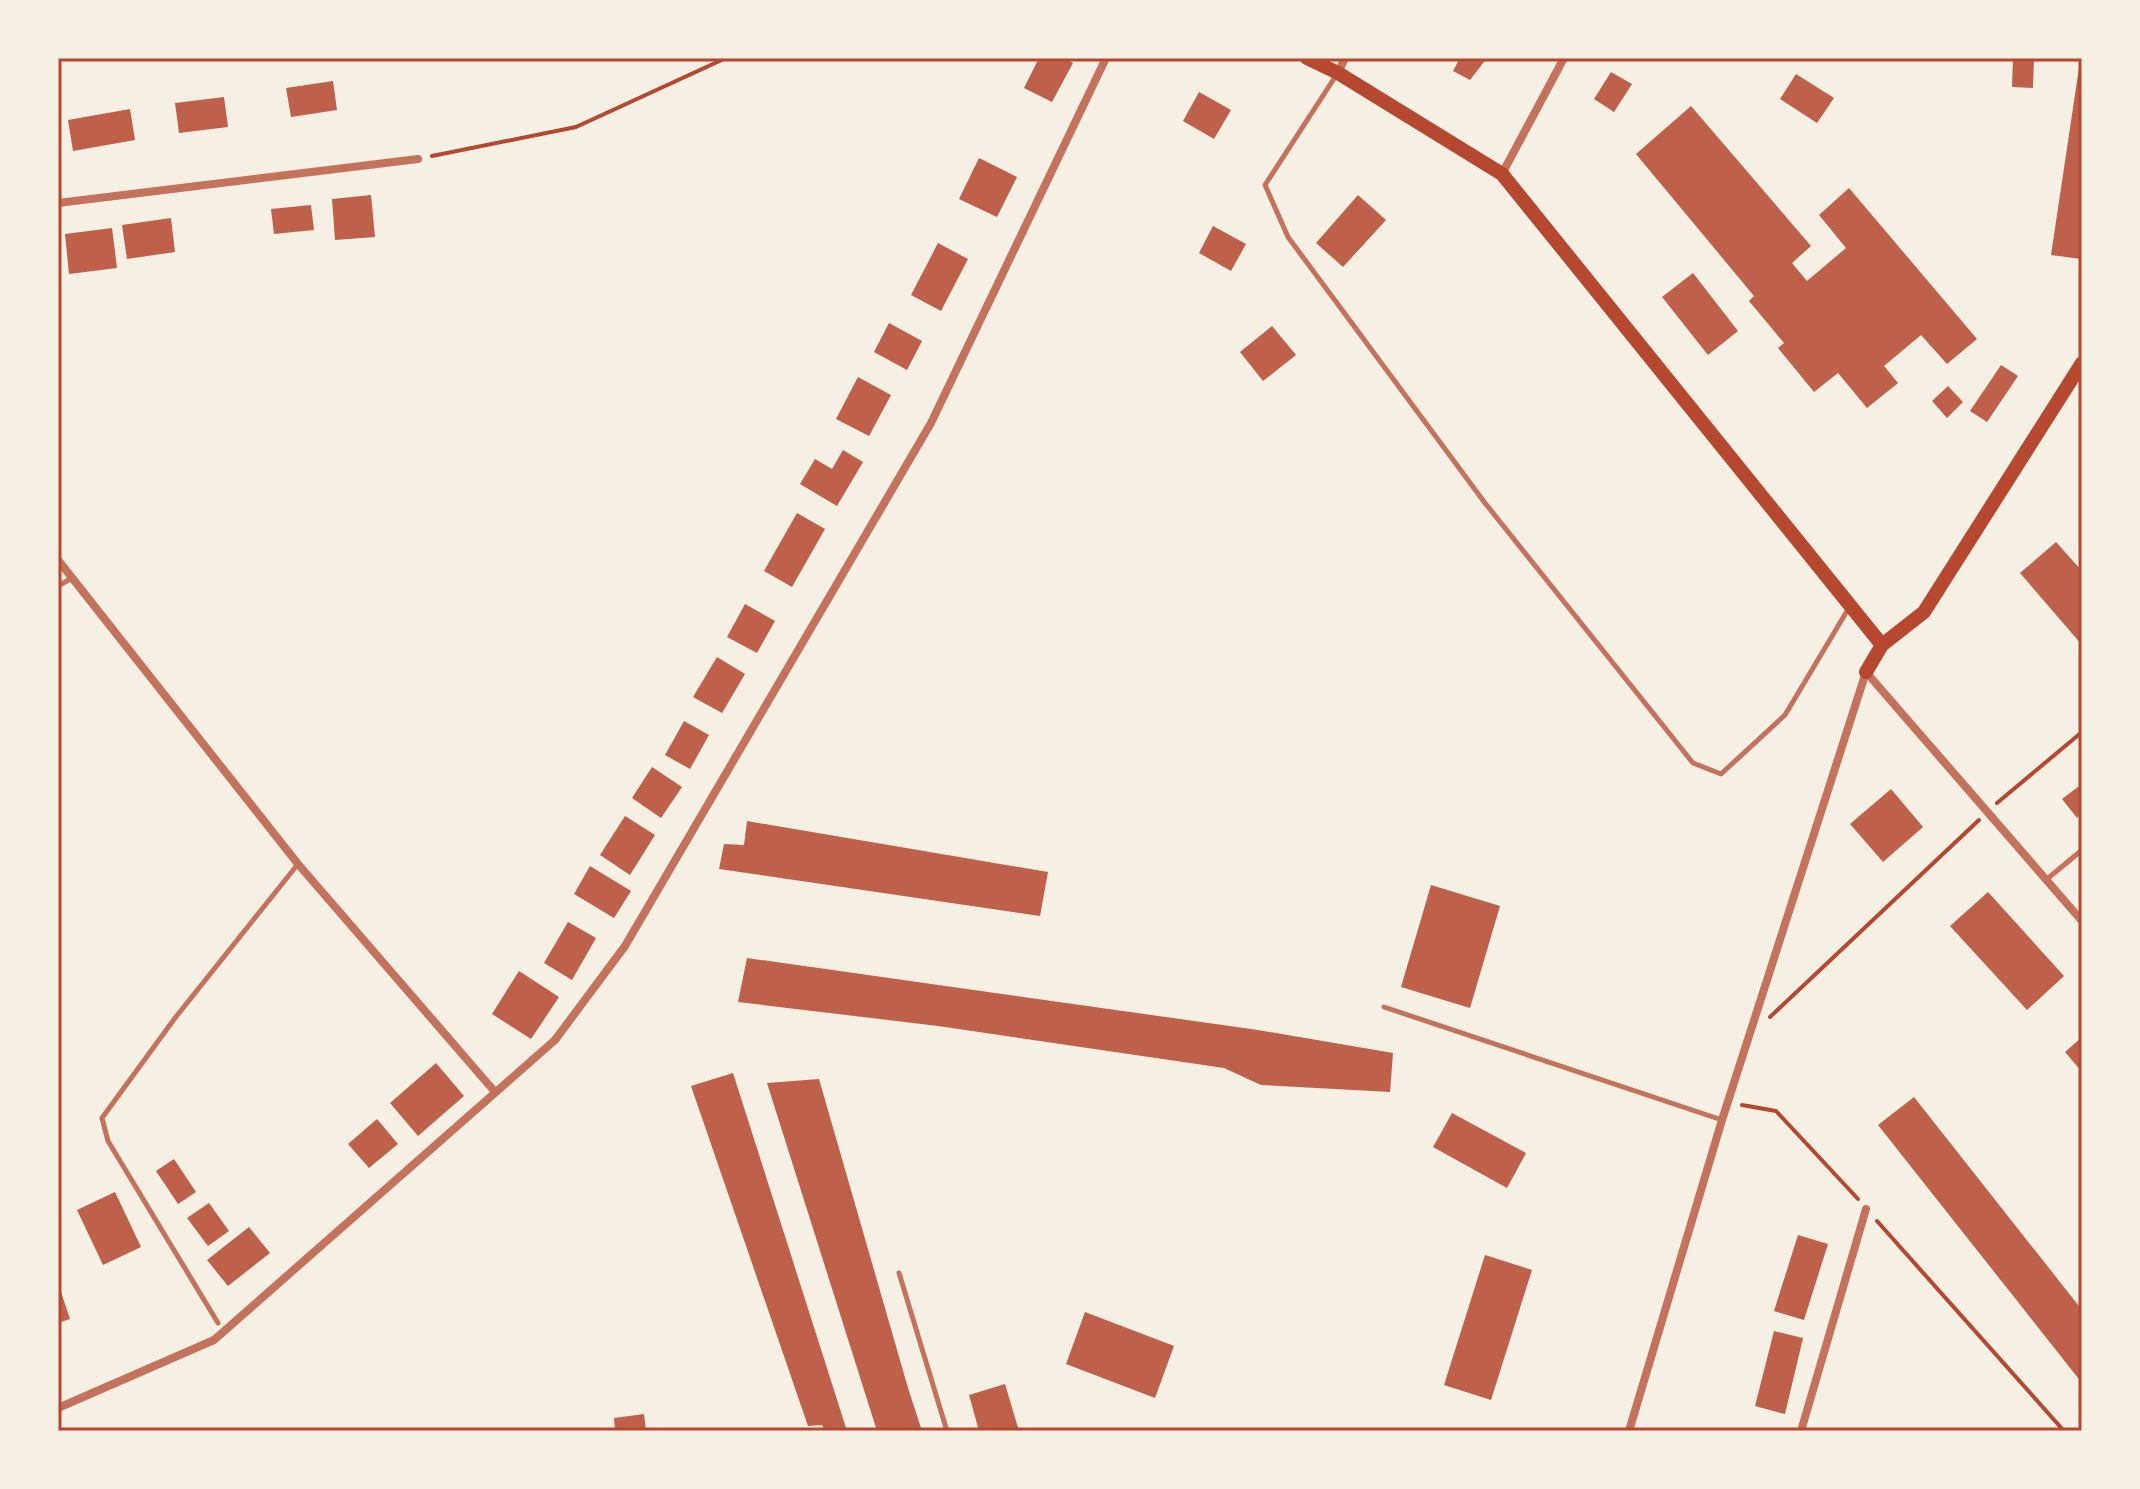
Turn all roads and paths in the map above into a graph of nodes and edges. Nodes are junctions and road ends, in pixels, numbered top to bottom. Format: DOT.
graph roads {
  1 [pos="726,58"];
  2 [pos="1106,58"];
  3 [pos="1307,58"];
  4 [pos="1345,58"];
  5 [pos="1564,58"];
  6 [pos="1338,73"];
  7 [pos="418,159"];
  8 [pos="1502,174"];
  9 [pos="58,203"];
  10 [pos="2082,363"];
  11 [pos="58,560"];
  12 [pos="73,577"];
  13 [pos="58,586"];
  14 [pos="1850,605"];
  15 [pos="1882,645"];
  16 [pos="1866,672"];
  17 [pos="2082,732"];
  18 [pos="1987,812"];
  19 [pos="2082,850"];
  20 [pos="298,864"];
  21 [pos="2047,879"];
  22 [pos="2082,921"];
  23 [pos="1384,1007"];
  24 [pos="1751,1036"];
  25 [pos="495,1092"];
  26 [pos="1728,1103"];
  27 [pos="1722,1120"];
  28 [pos="1866,1209"];
  29 [pos="899,1273"];
  30 [pos="218,1323"];
  31 [pos="58,1408"];
  32 [pos="947,1431"];
  33 [pos="1629,1431"];
  34 [pos="1801,1431"];
  35 [pos="2064,1431"];
  1 -- 7 [label="path"];
  2 -- 25 [label="street"];
  3 -- 6 [label="main road"];
  4 -- 6 [label="street"];
  5 -- 8 [label="street"];
  6 -- 8 [label="main road"];
  6 -- 14 [label="lane"];
  7 -- 9 [label="street"];
  8 -- 14 [label="main road"];
  10 -- 15 [label="main road"];
  11 -- 12 [label="street"];
  12 -- 13 [label="lane"];
  12 -- 20 [label="street"];
  14 -- 15 [label="main road"];
  15 -- 16 [label="main road"];
  16 -- 18 [label="street"];
  16 -- 24 [label="street"];
  17 -- 18 [label="path"];
  18 -- 21 [label="street"];
  18 -- 24 [label="path"];
  19 -- 21 [label="lane"];
  20 -- 25 [label="street"];
  20 -- 30 [label="lane"];
  21 -- 22 [label="street"];
  23 -- 27 [label="lane"];
  24 -- 26 [label="street"];
  25 -- 31 [label="street"];
  26 -- 27 [label="street"];
  26 -- 28 [label="path"];
  27 -- 33 [label="street"];
  28 -- 34 [label="street"];
  28 -- 35 [label="path"];
  29 -- 32 [label="lane"];
}
